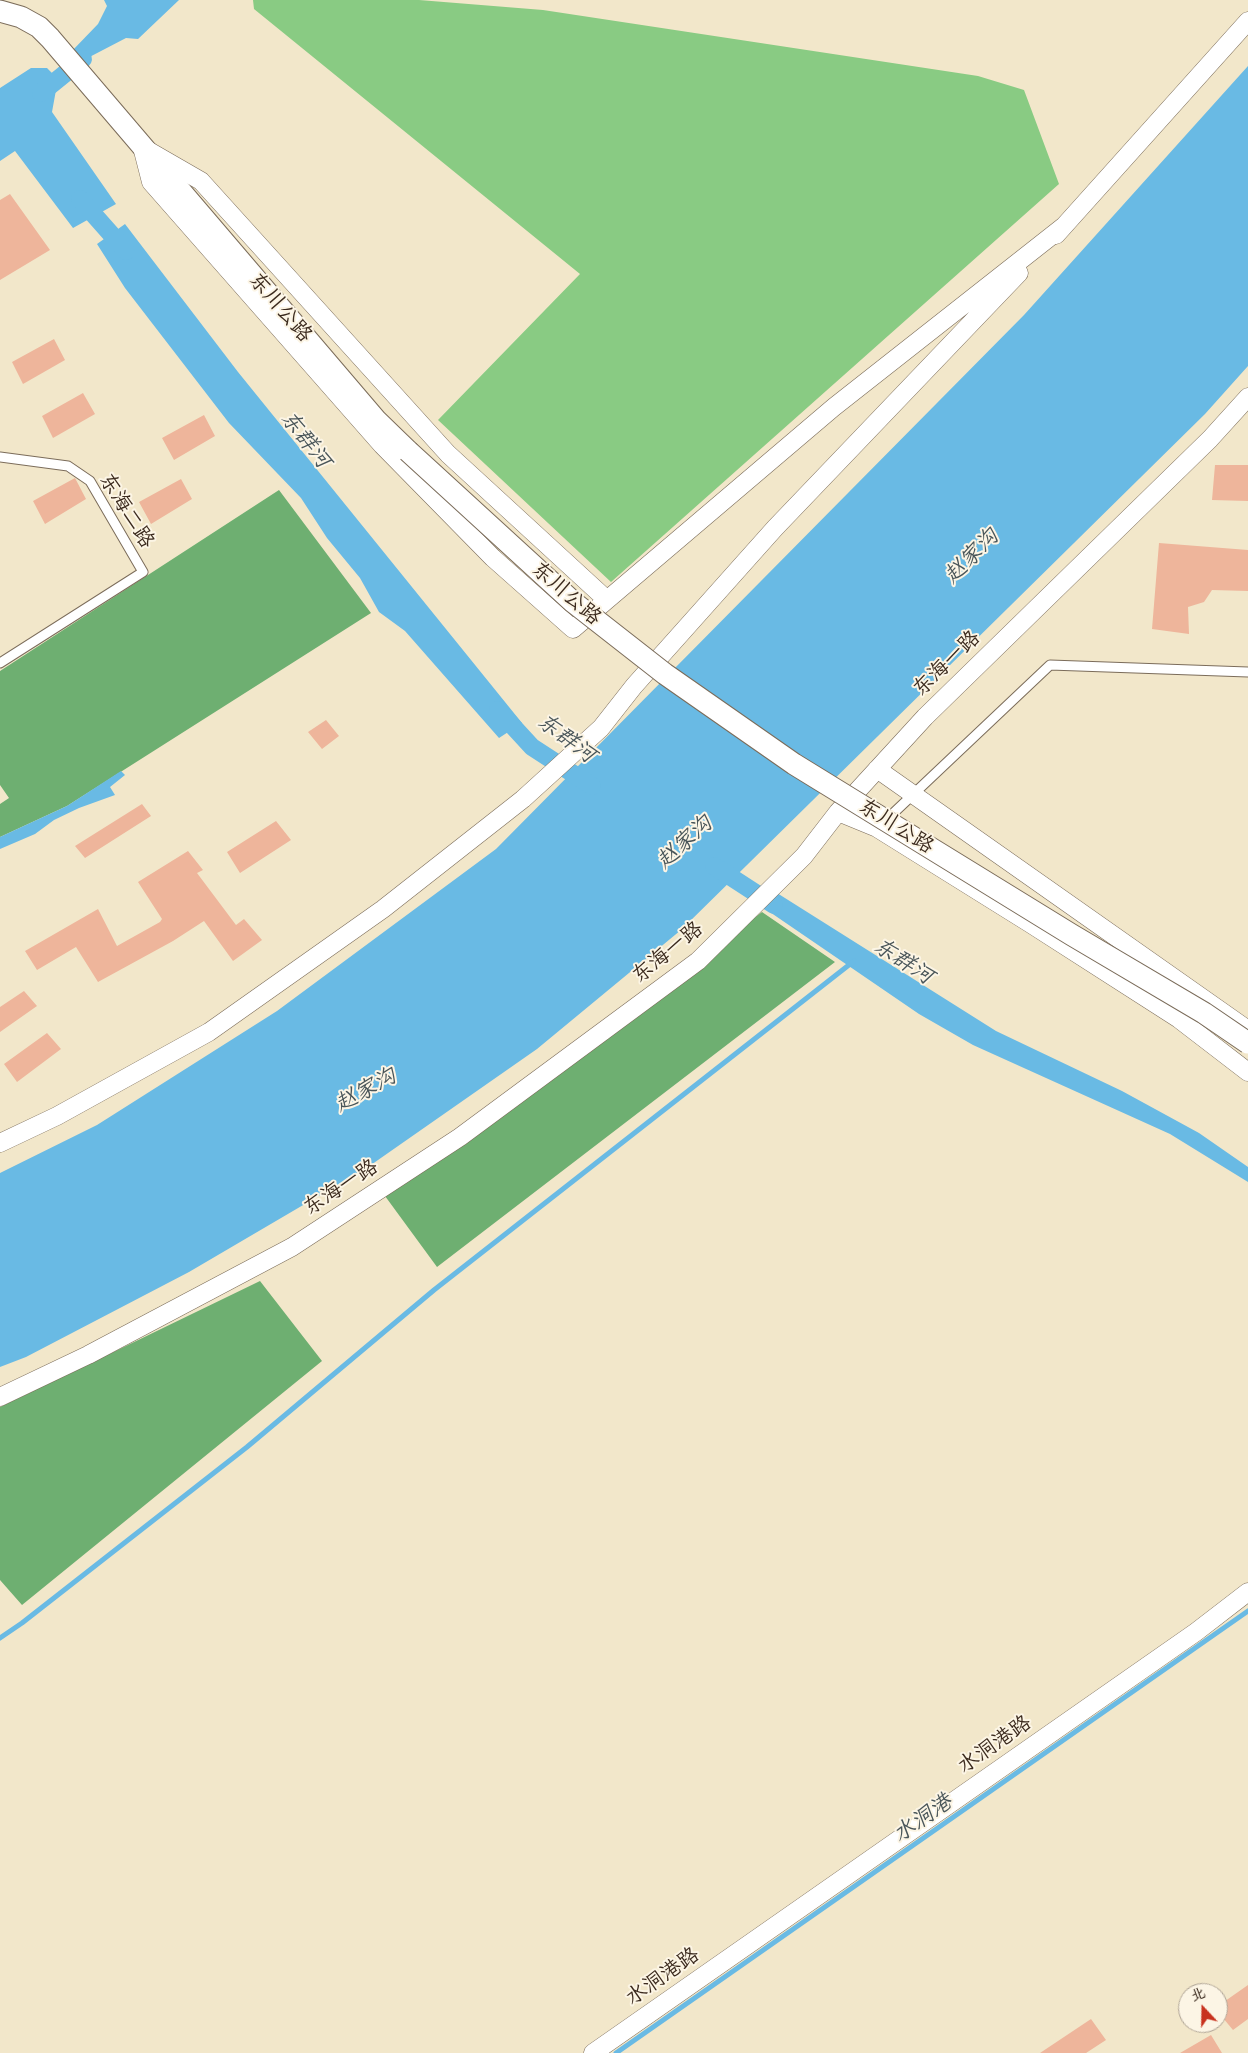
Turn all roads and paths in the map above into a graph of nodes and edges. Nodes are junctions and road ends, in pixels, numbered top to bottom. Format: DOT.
graph roads {
  1 [pos="0,11"];
  2 [pos="1248,22"];
  3 [pos="142,147"];
  4 [pos="1064,226"];
  5 [pos="1248,397"];
  6 [pos="0,457"];
  7 [pos="606,600"];
  8 [pos="0,663"];
  9 [pos="1248,672"];
  10 [pos="876,769"];
  11 [pos="913,794"];
  12 [pos="838,812"];
  13 [pos="877,828"];
  14 [pos="1248,1030"];
  15 [pos="1248,1043"];
  16 [pos="1248,1072"];
  17 [pos="0,1143"];
  18 [pos="0,1397"];
  19 [pos="1248,1592"];
  20 [pos="593,2053"];
  1 -- 3 [label="street, 东川公路"];
  2 -- 4 [label="street"];
  3 -- 7 [label="street"];
  3 -- 7 [label="street"];
  3 -- 15 [label="street, 东川公路, bridge"];
  4 -- 7 [label="street"];
  4 -- 17 [label="street"];
  5 -- 10 [label="street, 东海一路"];
  6 -- 8 [label="lane, 东海二路"];
  9 -- 11 [label="lane"];
  10 -- 11 [label="street"];
  10 -- 12 [label="street, 东海一路"];
  11 -- 13 [label="lane"];
  11 -- 14 [label="street"];
  12 -- 13 [label="street"];
  12 -- 18 [label="street, 东海一路"];
  13 -- 16 [label="street"];
  19 -- 20 [label="street, 水洞港路"];
}
